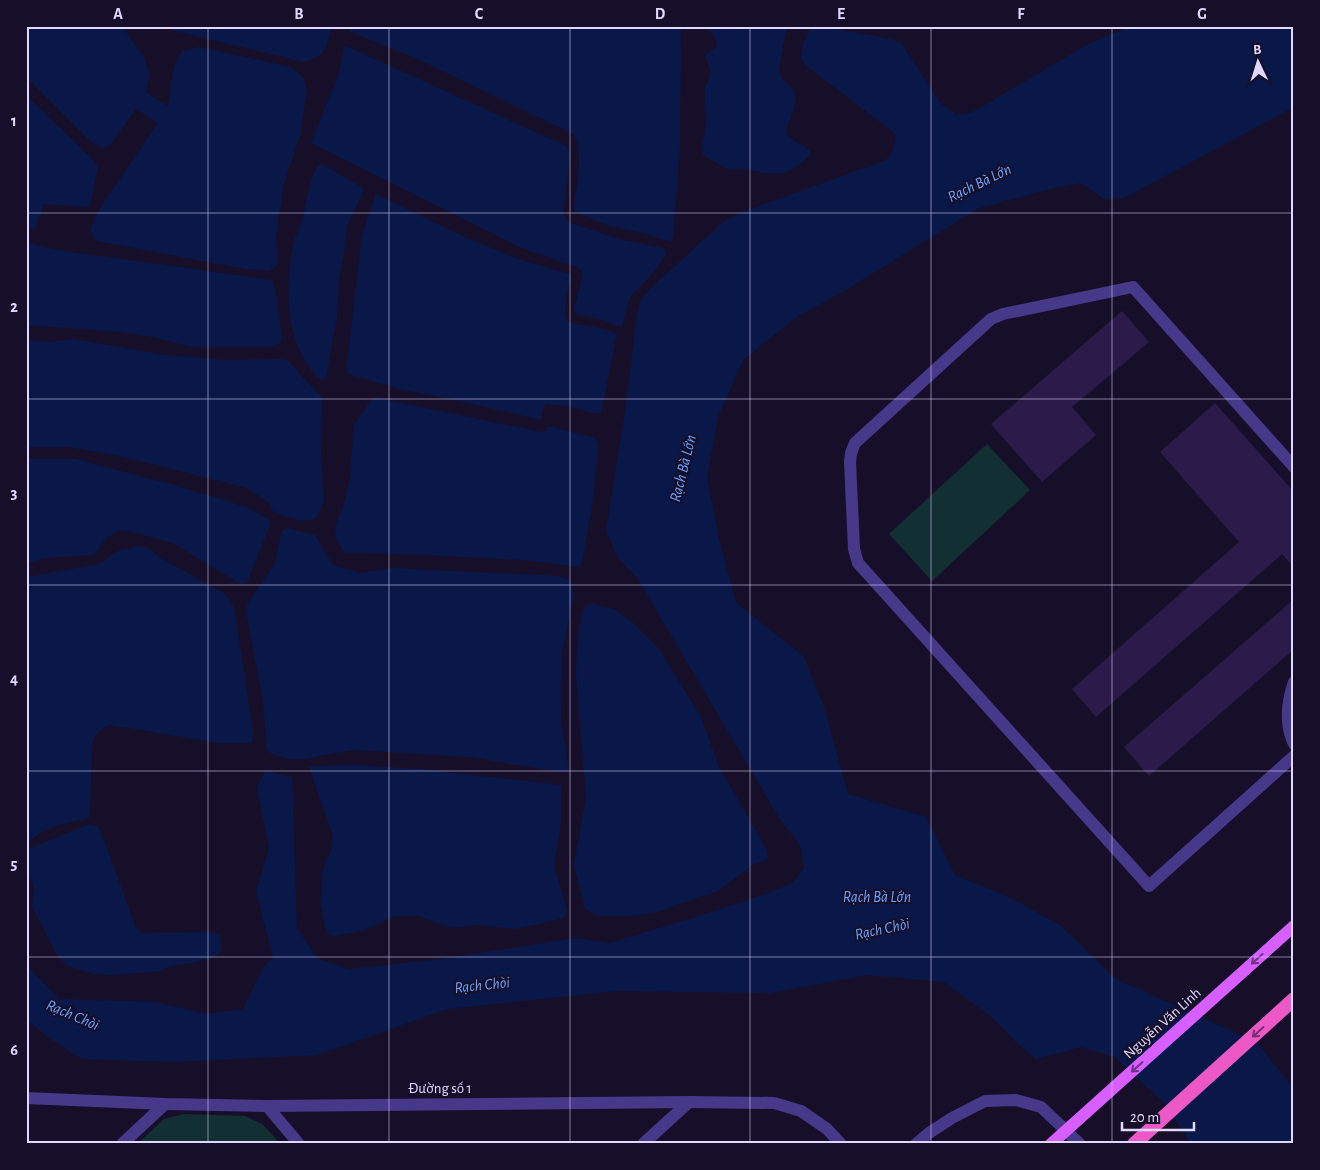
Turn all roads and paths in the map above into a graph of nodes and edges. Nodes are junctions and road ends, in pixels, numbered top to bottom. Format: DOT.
graph roads {
  1 [pos="1294,467"];
  2 [pos="1294,682"];
  3 [pos="1294,744"];
  4 [pos="1294,756"];
  5 [pos="1294,926"];
  6 [pos="1294,1000"];
  7 [pos="26,1098"];
  8 [pos="690,1102"];
  9 [pos="165,1104"];
  10 [pos="266,1106"];
  11 [pos="122,1144"];
  12 [pos="299,1144"];
  13 [pos="643,1144"];
  14 [pos="841,1144"];
  15 [pos="916,1144"];
  16 [pos="1051,1144"];
  17 [pos="1080,1144"];
  18 [pos="1134,1144"];
  1 -- 4 [label="street"];
  2 -- 3 [label="street"];
  5 -- 16 [label="main road, Nguyễn Văn Linh, one-way, bridge"];
  6 -- 18 [label="highway, one-way"];
  7 -- 9 [label="street, Đường số 1"];
  8 -- 10 [label="street, Đường số 1"];
  8 -- 13 [label="street"];
  8 -- 14 [label="street, Đường số 1"];
  9 -- 10 [label="street, Đường số 1"];
  9 -- 11 [label="street"];
  10 -- 12 [label="street"];
  15 -- 17 [label="street"];
}
